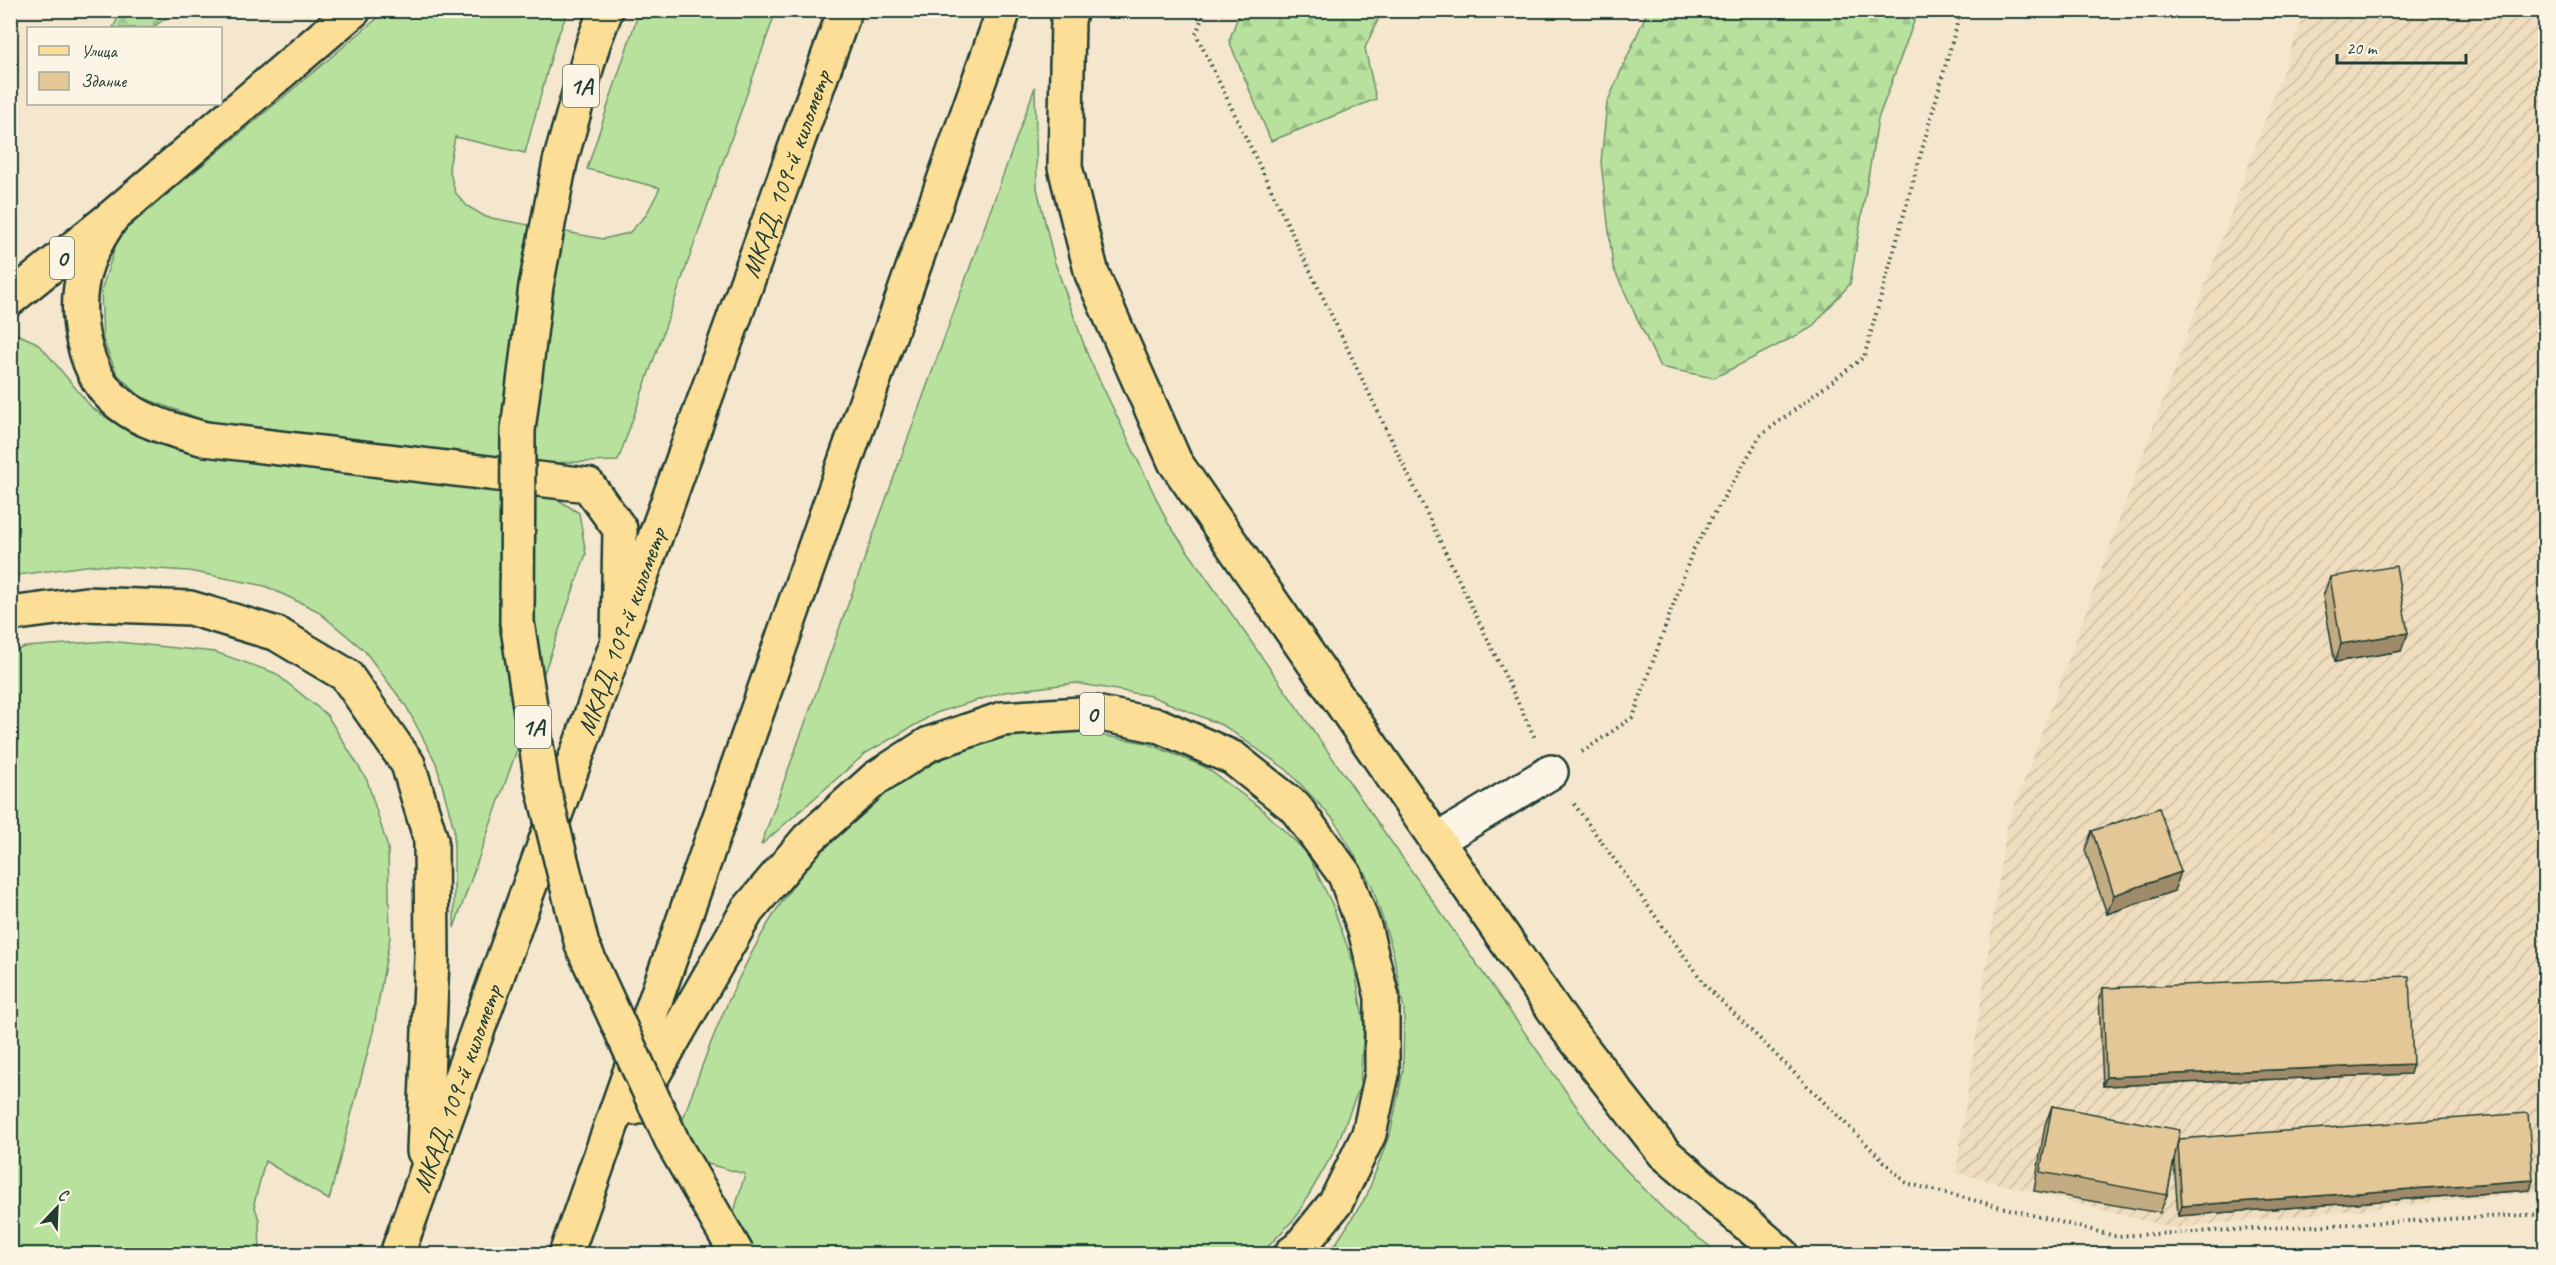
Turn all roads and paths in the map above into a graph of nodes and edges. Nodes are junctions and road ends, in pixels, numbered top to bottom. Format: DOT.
graph roads {
  1 [pos="354,10"];
  2 [pos="606,10"];
  3 [pos="845,10"];
  4 [pos="1004,10"];
  5 [pos="1071,10"];
  6 [pos="1205,10"];
  7 [pos="1961,10"];
  8 [pos="113,216"];
  9 [pos="10,299"];
  10 [pos="10,614"];
  11 [pos="617,645"];
  12 [pos="1551,772"];
  13 [pos="1436,840"];
  14 [pos="594,1177"];
  15 [pos="422,1184"];
  16 [pos="2546,1214"];
  17 [pos="402,1243"];
  18 [pos="566,1254"];
  19 [pos="737,1254"];
  20 [pos="1291,1254"];
  21 [pos="1782,1254"];
  1 -- 8 [label="main road, 0"];
  2 -- 19 [label="main road, 1A, bridge"];
  3 -- 11 [label="main road, МКАД, 109-й километр"];
  4 -- 14 [label="main road"];
  5 -- 13 [label="main road"];
  6 -- 12 [label="path"];
  7 -- 12 [label="path"];
  8 -- 9 [label="main road, 0"];
  8 -- 11 [label="main road"];
  10 -- 15 [label="main road"];
  11 -- 15 [label="main road, МКАД, 109-й километр"];
  12 -- 13 [label="lane"];
  12 -- 16 [label="path"];
  13 -- 21 [label="main road"];
  14 -- 18 [label="main road"];
  14 -- 20 [label="main road, 0"];
  15 -- 17 [label="main road, МКАД, 109-й километр"];
}
